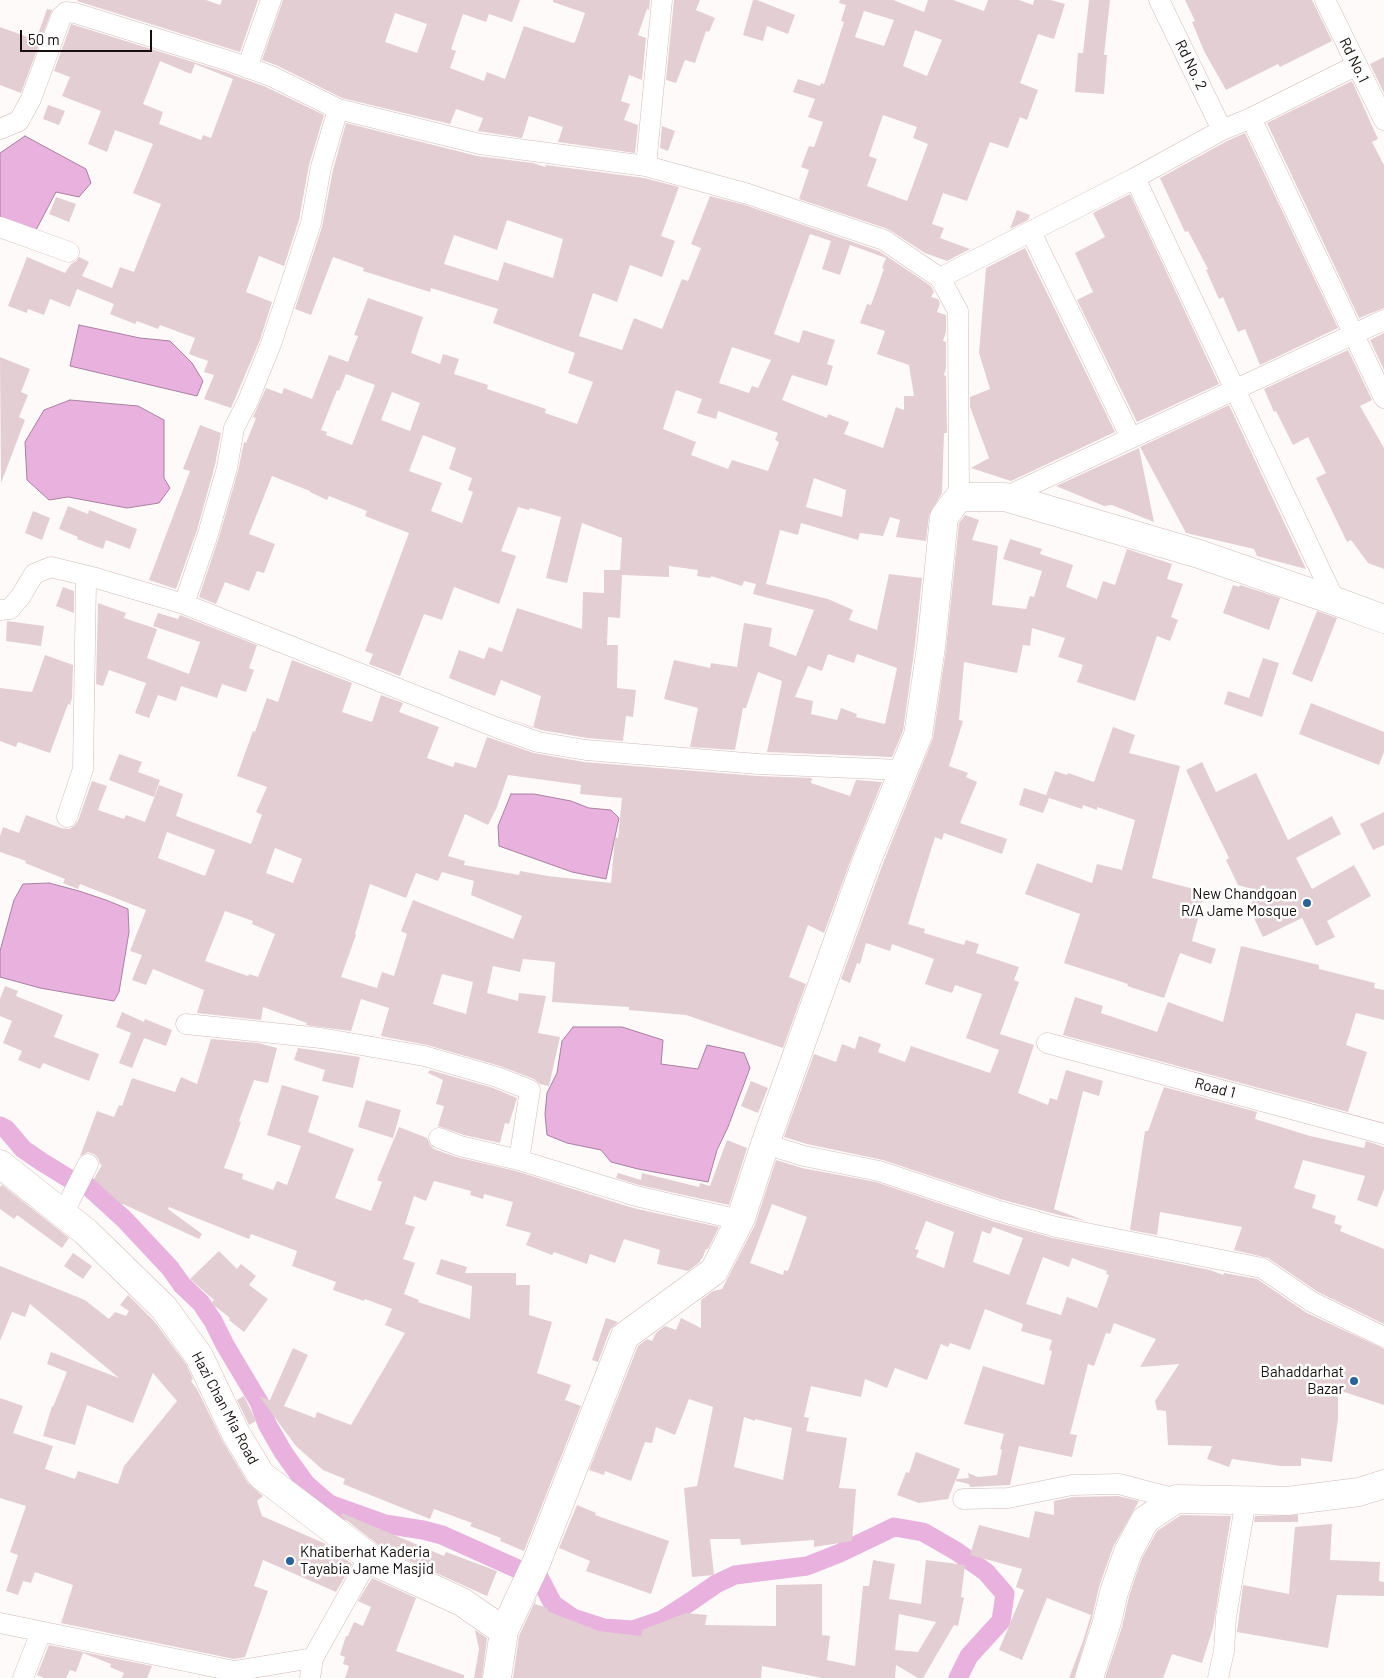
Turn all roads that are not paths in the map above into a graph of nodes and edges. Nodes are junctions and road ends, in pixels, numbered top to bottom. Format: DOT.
graph roads {
  1 [pos="271,0"];
  2 [pos="662,0"];
  3 [pos="1159,0"];
  4 [pos="1325,0"];
  5 [pos="1357,65"];
  6 [pos="247,68"];
  7 [pos="338,109"];
  8 [pos="1251,118"];
  9 [pos="1384,120"];
  10 [pos="0,129"];
  11 [pos="1222,130"];
  12 [pos="646,166"];
  13 [pos="1135,178"];
  14 [pos="0,227"];
  15 [pos="1031,232"];
  16 [pos="70,252"];
  17 [pos="940,278"];
  18 [pos="1384,320"];
  19 [pos="1353,335"];
  20 [pos="1235,389"];
  21 [pos="1384,398"];
  22 [pos="1131,438"];
  23 [pos="959,497"];
  24 [pos="1005,497"];
  25 [pos="89,577"];
  26 [pos="1335,600"];
  27 [pos="184,604"];
  28 [pos="0,610"];
  29 [pos="1384,619"];
  30 [pos="902,770"];
  31 [pos="67,817"];
  32 [pos="186,1024"];
  33 [pos="1047,1043"];
  34 [pos="1384,1134"];
  35 [pos="439,1138"];
  36 [pos="765,1144"];
  37 [pos="519,1160"];
  38 [pos="0,1164"];
  39 [pos="88,1164"];
  40 [pos="63,1214"];
  41 [pos="740,1218"];
  42 [pos="1384,1337"];
  43 [pos="1384,1484"];
  44 [pos="963,1499"];
  45 [pos="1176,1499"];
  46 [pos="1246,1500"];
  47 [pos="377,1563"];
  48 [pos="0,1624"];
  49 [pos="504,1631"];
  50 [pos="41,1632"];
  51 [pos="313,1658"];
  52 [pos="23,1678"];
  53 [pos="310,1678"];
  54 [pos="497,1678"];
  55 [pos="1089,1678"];
  56 [pos="1218,1678"];
  1 -- 6 [label="street"];
  2 -- 12 [label="street"];
  3 -- 11 [label="street, Rd No. 2"];
  4 -- 5 [label="street, Rd No.1"];
  5 -- 8 [label="street"];
  5 -- 9 [label="street, Rd No.1"];
  6 -- 7 [label="street"];
  6 -- 10 [label="street"];
  7 -- 12 [label="street"];
  7 -- 27 [label="street"];
  8 -- 11 [label="street"];
  8 -- 19 [label="street"];
  11 -- 13 [label="street"];
  12 -- 17 [label="street"];
  13 -- 15 [label="street"];
  13 -- 20 [label="street"];
  14 -- 16 [label="street"];
  15 -- 17 [label="street"];
  15 -- 22 [label="street"];
  17 -- 23 [label="street"];
  18 -- 19 [label="street"];
  19 -- 20 [label="street"];
  19 -- 21 [label="street"];
  20 -- 22 [label="street"];
  20 -- 26 [label="street"];
  22 -- 24 [label="street"];
  23 -- 24 [label="street"];
  23 -- 30 [label="street"];
  24 -- 26 [label="street"];
  25 -- 27 [label="street"];
  25 -- 28 [label="street"];
  25 -- 31 [label="street"];
  26 -- 29 [label="street"];
  27 -- 30 [label="street"];
  30 -- 36 [label="street"];
  32 -- 37 [label="street"];
  33 -- 34 [label="street, Road 1"];
  35 -- 37 [label="street"];
  36 -- 41 [label="street"];
  36 -- 42 [label="street"];
  37 -- 41 [label="street"];
  38 -- 40 [label="street, Hazi Chan Mia Road"];
  39 -- 40 [label="street"];
  40 -- 47 [label="street, Hazi Chan Mia Road"];
  41 -- 49 [label="street"];
  43 -- 46 [label="street"];
  44 -- 45 [label="street"];
  45 -- 46 [label="street"];
  45 -- 55 [label="street"];
  46 -- 56 [label="street"];
  47 -- 49 [label="street, Hazi Chan Mia Road"];
  47 -- 51 [label="street"];
  48 -- 50 [label="street"];
  49 -- 54 [label="street"];
  50 -- 51 [label="street"];
  50 -- 52 [label="street"];
  51 -- 53 [label="street"];
}
